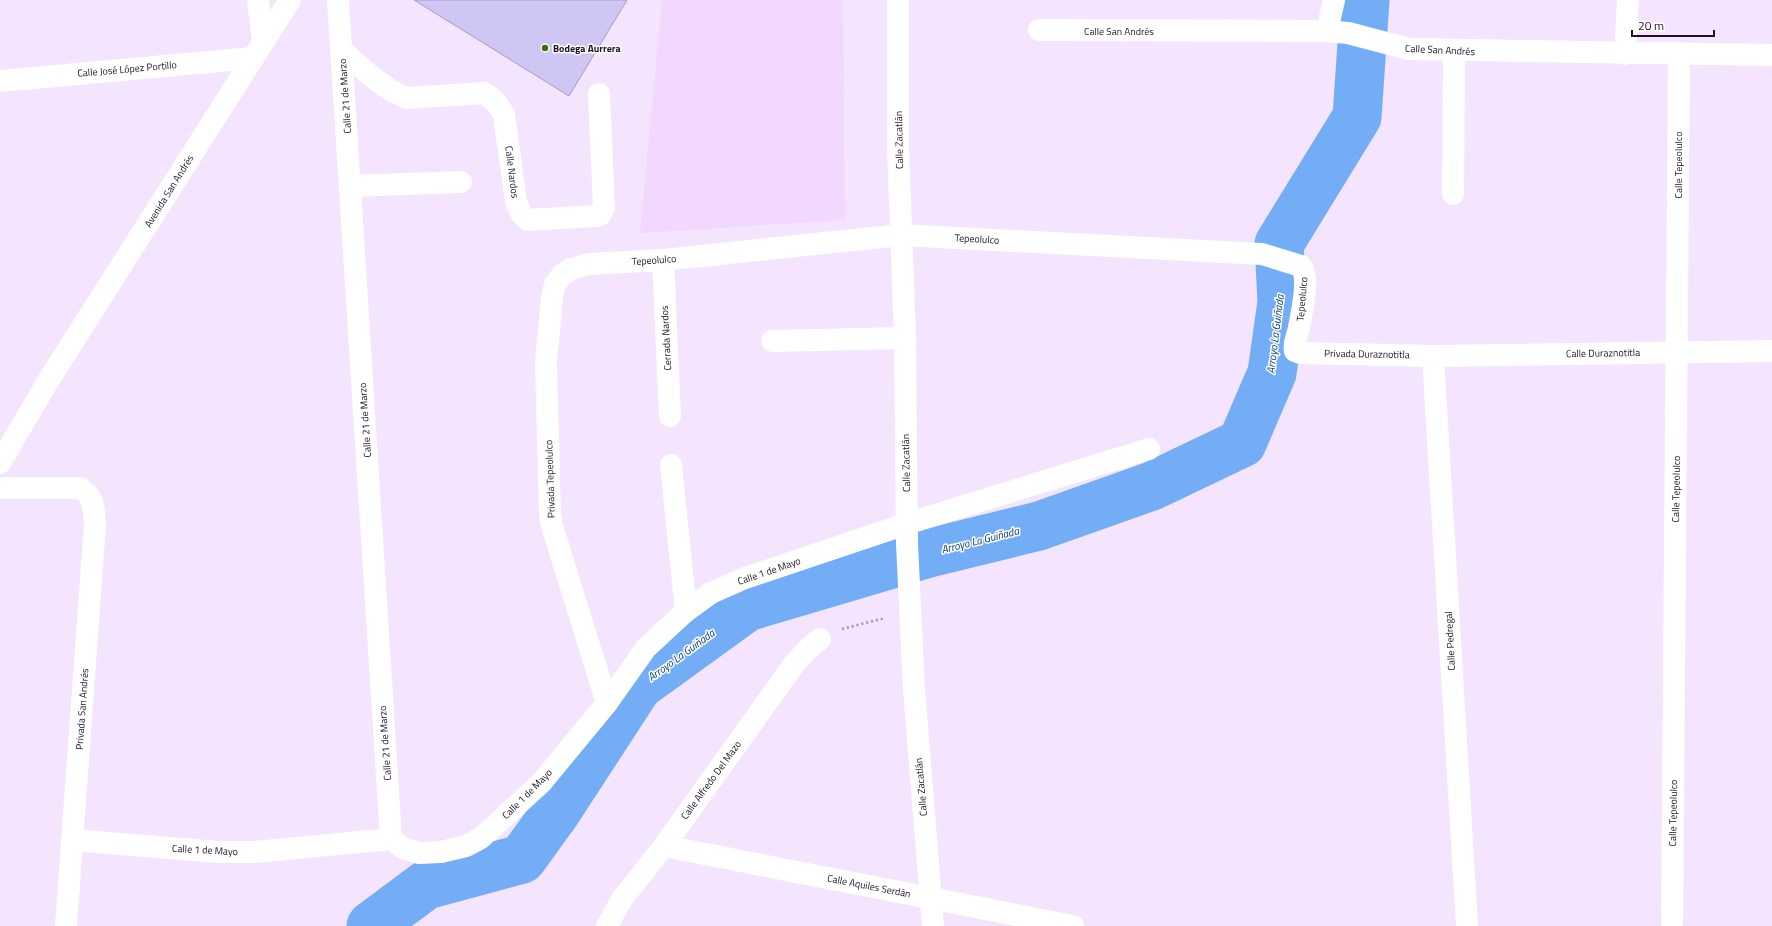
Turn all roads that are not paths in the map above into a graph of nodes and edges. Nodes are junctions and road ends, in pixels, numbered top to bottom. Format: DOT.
graph roads {
  1 [pos="258,0"];
  2 [pos="290,0"];
  3 [pos="338,0"];
  4 [pos="898,0"];
  5 [pos="1334,0"];
  6 [pos="1628,0"];
  7 [pos="1039,30"];
  8 [pos="1337,32"];
  9 [pos="258,50"];
  10 [pos="342,50"];
  11 [pos="1454,51"];
  12 [pos="1679,53"];
  13 [pos="1625,54"];
  14 [pos="1772,55"];
  15 [pos="0,81"];
  16 [pos="600,94"];
  17 [pos="461,182"];
  18 [pos="351,186"];
  19 [pos="1453,194"];
  20 [pos="901,236"];
  21 [pos="663,260"];
  22 [pos="562,275"];
  23 [pos="905,338"];
  24 [pos="772,341"];
  25 [pos="1772,350"];
  26 [pos="1677,352"];
  27 [pos="1300,353"];
  28 [pos="1433,356"];
  29 [pos="670,416"];
  30 [pos="1149,449"];
  31 [pos="0,463"];
  32 [pos="671,465"];
  33 [pos="0,488"];
  34 [pos="907,534"];
  35 [pos="686,611"];
  36 [pos="820,639"];
  37 [pos="607,703"];
  38 [pos="391,839"];
  39 [pos="72,840"];
  40 [pos="664,846"];
  41 [pos="931,898"];
  42 [pos="66,926"];
  43 [pos="607,926"];
  44 [pos="933,926"];
  45 [pos="1073,926"];
  46 [pos="1467,926"];
  47 [pos="1672,926"];
  1 -- 9 [label="street"];
  2 -- 9 [label="street, Avenida San Andrés"];
  3 -- 10 [label="street, Calle 21 de Marzo"];
  4 -- 20 [label="street, Calle Zacatlán"];
  5 -- 8 [label="street"];
  6 -- 13 [label="street"];
  7 -- 8 [label="street, Calle San Andrés"];
  8 -- 11 [label="street, Calle San Andrés"];
  9 -- 15 [label="street, Calle José López Portillo"];
  9 -- 31 [label="street, Avenida San Andrés"];
  10 -- 16 [label="street, Calle Nardos"];
  10 -- 18 [label="street, Calle 21 de Marzo"];
  11 -- 13 [label="street, Calle San Andrés"];
  11 -- 19 [label="street"];
  12 -- 13 [label="street, Calle San Andrés"];
  12 -- 14 [label="street, Calle San Andrés"];
  12 -- 26 [label="street, Calle Tepeolulco"];
  17 -- 18 [label="street"];
  18 -- 38 [label="street, Calle 21 de Marzo"];
  20 -- 21 [label="street, Tepeolulco"];
  20 -- 23 [label="street, Calle Zacatlán"];
  20 -- 27 [label="street, Tepeolulco"];
  21 -- 22 [label="street, Tepeolulco"];
  21 -- 29 [label="street, Cerrada Nardos"];
  22 -- 37 [label="street, Privada Tepeolulco"];
  23 -- 24 [label="street"];
  23 -- 34 [label="street, Calle Zacatlán"];
  25 -- 26 [label="street, Calle Duraznotitla"];
  26 -- 28 [label="street, Calle Duraznotitla"];
  26 -- 47 [label="street, Calle Tepeolulco"];
  27 -- 28 [label="street, Privada Duraznotitla"];
  28 -- 46 [label="street, Calle Pedregal"];
  30 -- 34 [label="street, Calle 1 de Mayo"];
  32 -- 35 [label="street"];
  33 -- 39 [label="street, Privada San Andrés"];
  34 -- 35 [label="street, Calle 1 de Mayo"];
  34 -- 41 [label="street, Calle Zacatlán"];
  35 -- 37 [label="street, Calle 1 de Mayo"];
  36 -- 40 [label="street, Calle Alfredo Del Mazo"];
  37 -- 38 [label="street, Calle 1 de Mayo"];
  38 -- 39 [label="street, Calle 1 de Mayo"];
  39 -- 42 [label="street, Privada San Andrés"];
  40 -- 41 [label="street, Calle Aquiles Serdán"];
  40 -- 43 [label="street, Calle Alfredo Del Mazo"];
  41 -- 44 [label="street, Calle Zacatlán"];
  41 -- 45 [label="street, Calle Aquiles Serdán"];
}
